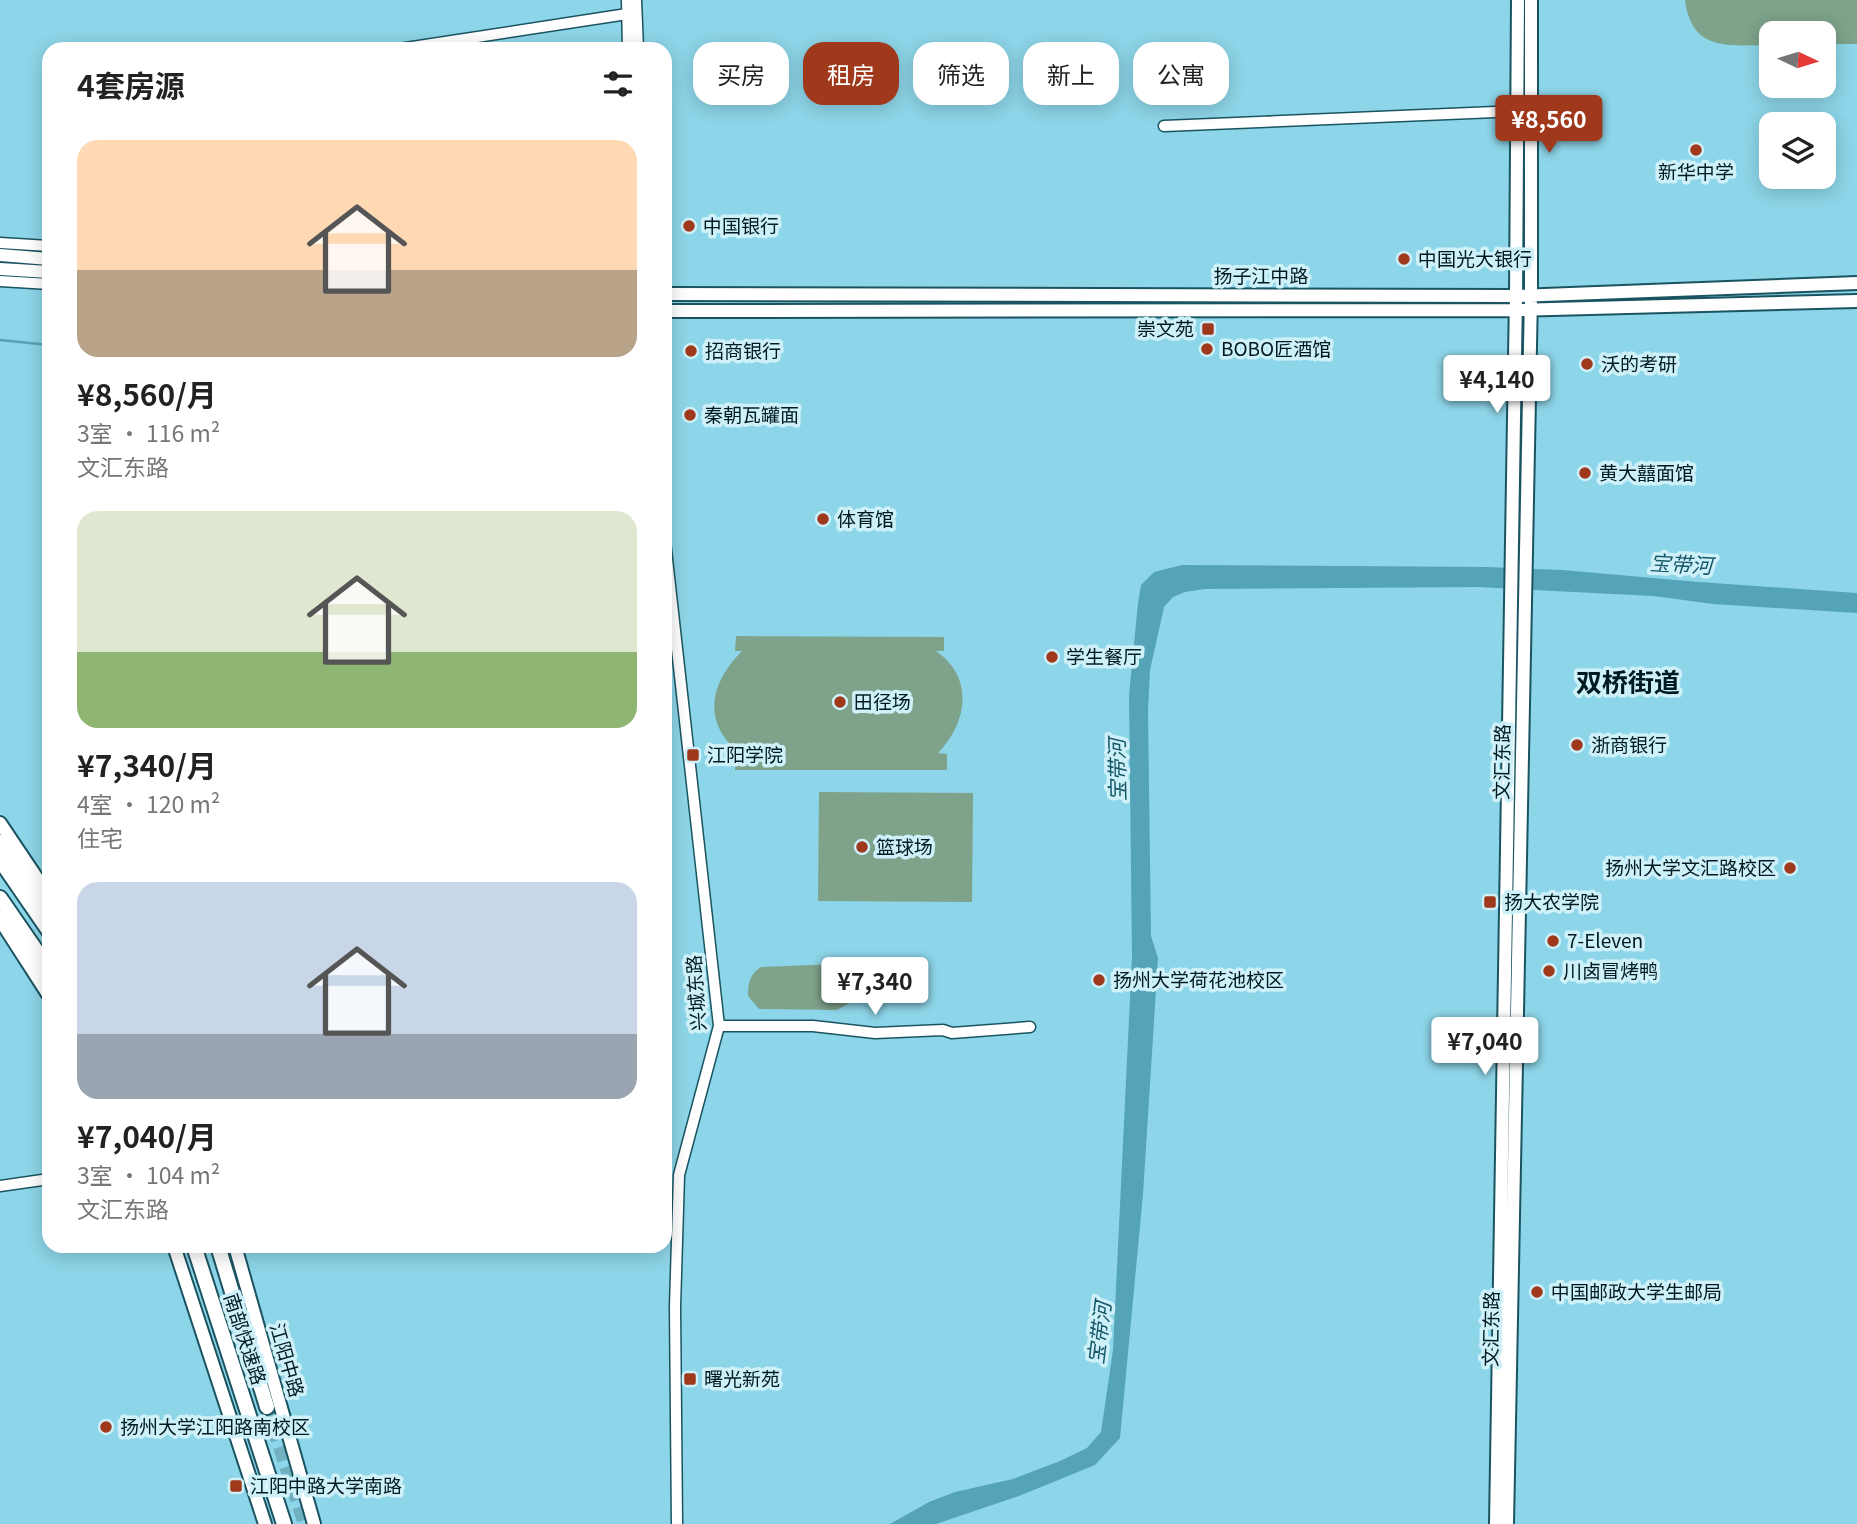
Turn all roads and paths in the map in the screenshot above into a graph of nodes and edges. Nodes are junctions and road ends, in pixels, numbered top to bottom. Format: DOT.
graph roads {
  1 [pos="627,0"];
  2 [pos="636,0"];
  3 [pos="1518,0"];
  4 [pos="1531,0"];
  5 [pos="627,14"];
  6 [pos="445,42"];
  7 [pos="628,42"];
  8 [pos="638,42"];
  9 [pos="1519,111"];
  10 [pos="1164,126"];
  11 [pos="0,243"];
  12 [pos="42,246"];
  13 [pos="0,255"];
  14 [pos="42,258"];
  15 [pos="0,269"];
  16 [pos="42,272"];
  17 [pos="0,281"];
  18 [pos="42,284"];
  19 [pos="1857,284"];
  20 [pos="672,294"];
  21 [pos="1531,295"];
  22 [pos="1516,296"];
  23 [pos="1857,301"];
  24 [pos="1516,310"];
  25 [pos="1531,310"];
  26 [pos="672,311"];
  27 [pos="672,604"];
  28 [pos="0,823"];
  29 [pos="0,842"];
  30 [pos="0,860"];
  31 [pos="42,886"];
  32 [pos="0,898"];
  33 [pos="42,898"];
  34 [pos="0,918"];
  35 [pos="42,921"];
  36 [pos="0,924"];
  37 [pos="42,959"];
  38 [pos="42,984"];
  39 [pos="42,985"];
  40 [pos="719,1026"];
  41 [pos="1030,1027"];
  42 [pos="42,1180"];
  43 [pos="0,1186"];
  44 [pos="176,1253"];
  45 [pos="189,1253"];
  46 [pos="196,1253"];
  47 [pos="220,1253"];
  48 [pos="237,1253"];
  49 [pos="242,1394"];
  50 [pos="267,1407"];
  51 [pos="265,1524"];
  52 [pos="284,1524"];
  53 [pos="314,1524"];
  54 [pos="677,1524"];
  55 [pos="1496,1524"];
  56 [pos="1507,1524"];
  1 -- 5 [label="street"];
  2 -- 8 [label="street"];
  3 -- 9 [label="main road, 文汇东路"];
  4 -- 21 [label="main road, 文汇东路"];
  5 -- 6 [label="street"];
  5 -- 7 [label="street"];
  9 -- 10 [label="street"];
  9 -- 22 [label="main road, 文汇东路"];
  11 -- 12 [label="street"];
  13 -- 14 [label="main road"];
  15 -- 16 [label="main road"];
  17 -- 18 [label="street"];
  19 -- 21 [label="main road, 扬子江中路"];
  20 -- 22 [label="main road, 扬子江中路"];
  21 -- 22 [label="main road, 扬子江中路"];
  21 -- 25 [label="main road, 文汇东路"];
  22 -- 24 [label="main road, 文汇东路"];
  23 -- 25 [label="main road, 扬子江中路"];
  24 -- 25 [label="main road, 扬子江中路"];
  24 -- 26 [label="main road, 扬子江中路"];
  24 -- 55 [label="main road, 文汇东路"];
  25 -- 56 [label="main road, 文汇东路"];
  27 -- 40 [label="street, 兴城东路"];
  28 -- 31 [label="main road"];
  29 -- 33 [label="highway"];
  30 -- 35 [label="highway"];
  32 -- 37 [label="highway"];
  34 -- 38 [label="highway"];
  36 -- 39 [label="main road"];
  40 -- 41 [label="street"];
  40 -- 54 [label="street, 兴城东路"];
  42 -- 43 [label="street"];
  44 -- 51 [label="main road"];
  45 -- 49 [label="highway"];
  46 -- 49 [label="highway, 南部快速路"];
  47 -- 50 [label="highway, 南部快速路"];
  48 -- 53 [label="main road, 江阳中路"];
  49 -- 52 [label="highway, 南部快速路"];
}
